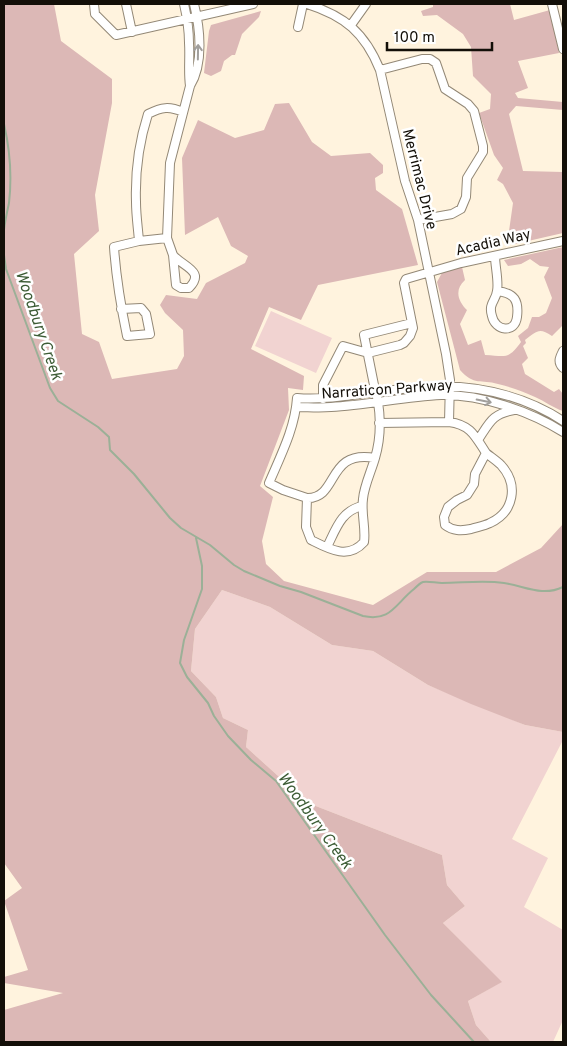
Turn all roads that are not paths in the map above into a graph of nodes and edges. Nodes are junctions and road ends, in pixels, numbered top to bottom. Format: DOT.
graph roads {
  1 [pos="94,4"];
  2 [pos="126,4"];
  3 [pos="184,4"];
  4 [pos="194,4"];
  5 [pos="252,4"];
  6 [pos="303,4"];
  7 [pos="307,4"];
  8 [pos="366,4"];
  9 [pos="552,4"];
  10 [pos="197,17"];
  11 [pos="188,19"];
  12 [pos="351,25"];
  13 [pos="298,27"];
  14 [pos="132,32"];
  15 [pos="563,48"];
  16 [pos="380,70"];
  17 [pos="190,86"];
  18 [pos="183,112"];
  19 [pos="418,220"];
  20 [pos="167,238"];
  21 [pos="139,240"];
  22 [pos="563,241"];
  23 [pos="173,255"];
  24 [pos="494,256"];
  25 [pos="429,272"];
  26 [pos="498,292"];
  27 [pos="121,309"];
  28 [pos="412,323"];
  29 [pos="563,351"];
  30 [pos="368,353"];
  31 [pos="563,368"];
  32 [pos="450,386"];
  33 [pos="376,392"];
  34 [pos="449,396"];
  35 [pos="323,399"];
  36 [pos="378,402"];
  37 [pos="296,407"];
  38 [pos="516,409"];
  39 [pos="563,421"];
  40 [pos="449,422"];
  41 [pos="379,423"];
  42 [pos="563,432"];
  43 [pos="478,440"];
  44 [pos="486,453"];
  45 [pos="375,458"];
  46 [pos="307,498"];
  47 [pos="362,506"];
  48 [pos="327,547"];
  1 -- 14 [label="street"];
  2 -- 14 [label="street"];
  3 -- 11 [label="street"];
  4 -- 10 [label="street"];
  5 -- 10 [label="street"];
  6 -- 13 [label="street"];
  7 -- 12 [label="street, Merrimac Drive"];
  8 -- 12 [label="street"];
  9 -- 15 [label="street"];
  10 -- 11 [label="street"];
  17 -- 10 [label="street, one-way"];
  11 -- 14 [label="street"];
  11 -- 17 [label="street"];
  12 -- 16 [label="street, Merrimac Drive"];
  16 -- 19 [label="street, Merrimac Drive"];
  16 -- 19 [label="street"];
  17 -- 18 [label="street"];
  18 -- 20 [label="street"];
  18 -- 21 [label="street"];
  19 -- 25 [label="street, Merrimac Drive"];
  20 -- 21 [label="street"];
  20 -- 23 [label="street"];
  21 -- 27 [label="street"];
  22 -- 24 [label="street, Acadia Way"];
  24 -- 25 [label="street, Acadia Way"];
  24 -- 26 [label="street"];
  25 -- 28 [label="street, Acadia Way"];
  25 -- 32 [label="street, Merrimac Drive"];
  26 -- 26 [label="street"];
  27 -- 27 [label="street"];
  28 -- 30 [label="street"];
  28 -- 30 [label="street"];
  29 -- 31 [label="street"];
  30 -- 33 [label="street"];
  30 -- 35 [label="street"];
  32 -- 33 [label="street, Narraticon Parkway"];
  32 -- 34 [label="street, Merrimac Drive"];
  32 -- 39 [label="street, Narraticon Parkway"];
  33 -- 35 [label="street, Narraticon Parkway"];
  33 -- 36 [label="street"];
  34 -- 36 [label="street, Narraticon Parkway"];
  34 -- 38 [label="street, Narraticon Parkway, one-way"];
  34 -- 40 [label="street, Merrimac Drive"];
  35 -- 37 [label="street, Narraticon Parkway"];
  36 -- 37 [label="street, Narraticon Parkway"];
  36 -- 41 [label="street"];
  37 -- 46 [label="street"];
  38 -- 42 [label="street, Narraticon Parkway"];
  38 -- 43 [label="street"];
  40 -- 41 [label="street"];
  40 -- 43 [label="street"];
  41 -- 45 [label="street"];
  43 -- 44 [label="street"];
  44 -- 44 [label="street"];
  45 -- 46 [label="street"];
  45 -- 47 [label="street"];
  46 -- 48 [label="street"];
  47 -- 48 [label="street"];
  47 -- 48 [label="street"];
}
